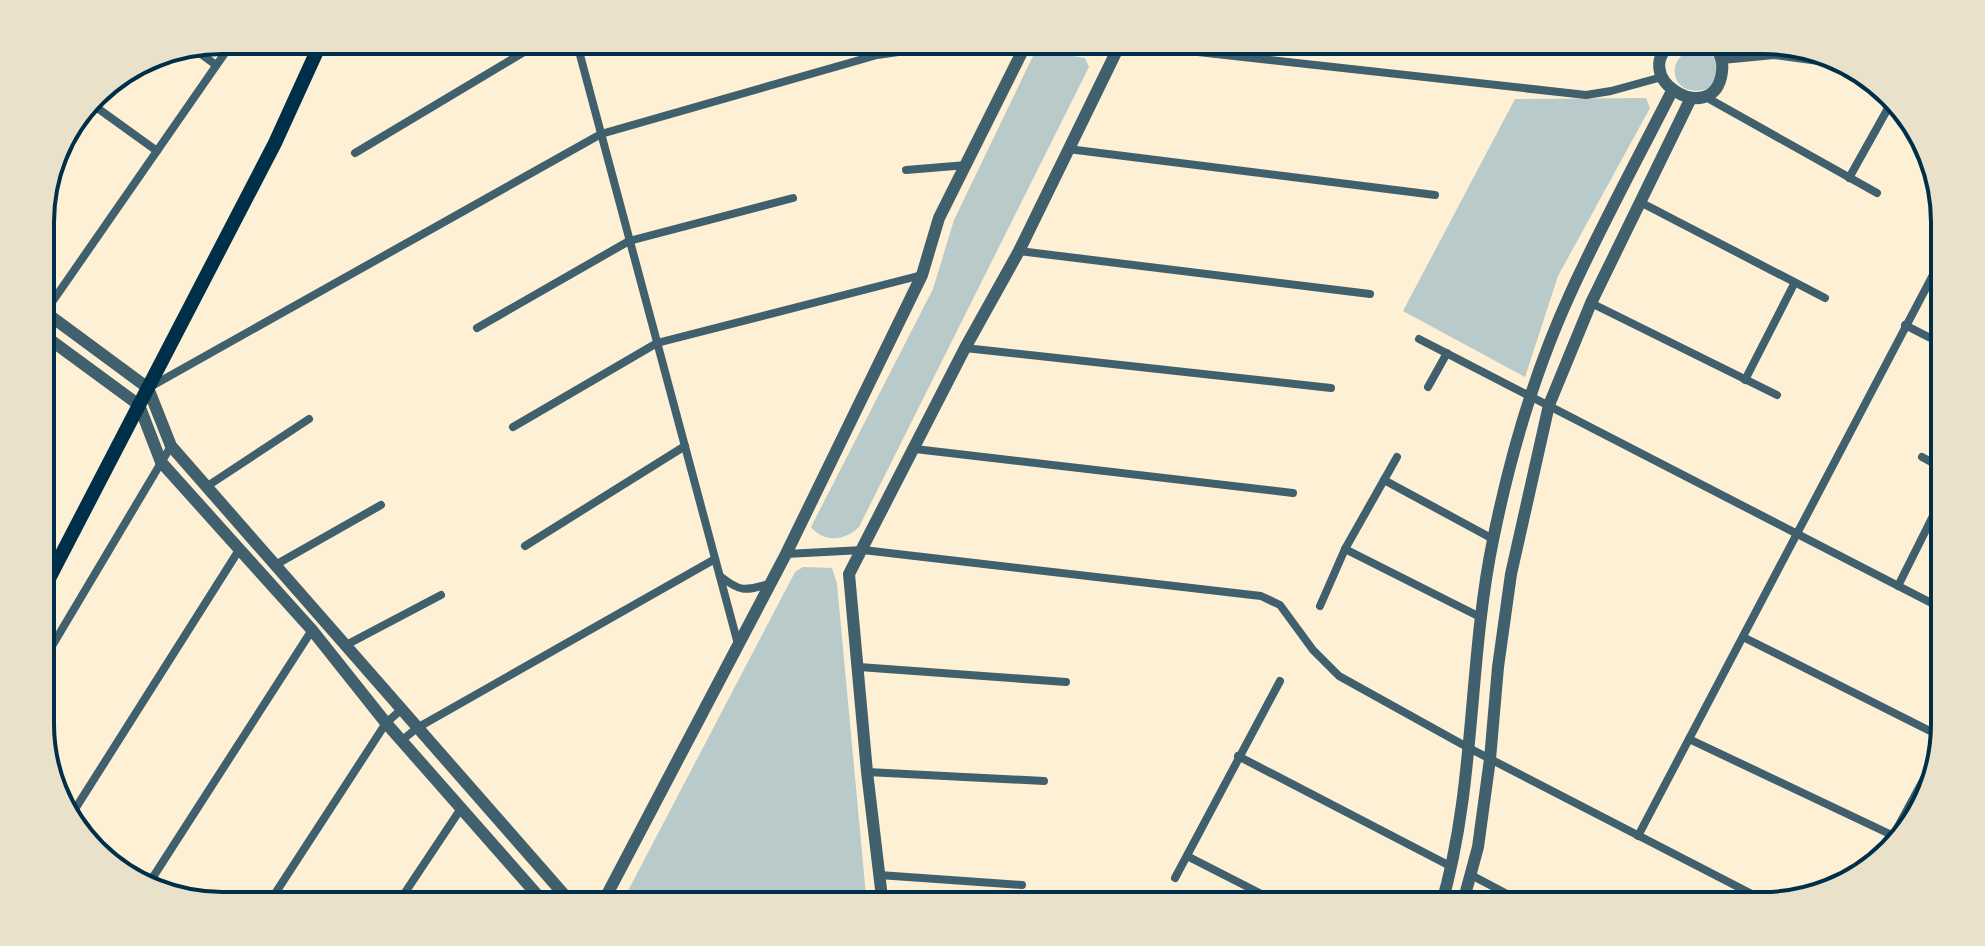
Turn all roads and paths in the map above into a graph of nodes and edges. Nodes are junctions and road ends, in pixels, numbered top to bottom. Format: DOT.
graph roads {
  1 [pos="224,54"];
  2 [pos="316,54"];
  3 [pos="521,54"];
  4 [pos="580,54"];
  5 [pos="884,54"];
  6 [pos="1021,54"];
  7 [pos="1116,54"];
  8 [pos="1227,54"];
  9 [pos="1663,54"];
  10 [pos="1719,54"];
  11 [pos="202,55"];
  12 [pos="1801,58"];
  13 [pos="1722,60"];
  14 [pos="216,65"];
  15 [pos="1662,77"];
  16 [pos="1672,91"];
  17 [pos="1697,97"];
  18 [pos="98,109"];
  19 [pos="1887,110"];
  20 [pos="601,134"];
  21 [pos="1068,149"];
  22 [pos="157,151"];
  23 [pos="355,153"];
  24 [pos="967,165"];
  25 [pos="906,170"];
  26 [pos="1849,178"];
  27 [pos="1877,193"];
  28 [pos="1435,195"];
  29 [pos="793,198"];
  30 [pos="1640,202"];
  31 [pos="629,241"];
  32 [pos="1019,251"];
  33 [pos="922,275"];
  34 [pos="1931,278"];
  35 [pos="1794,284"];
  36 [pos="1370,294"];
  37 [pos="54,296"];
  38 [pos="1825,298"];
  39 [pos="1591,303"];
  40 [pos="54,321"];
  41 [pos="1905,325"];
  42 [pos="477,328"];
  43 [pos="1931,338"];
  44 [pos="1419,339"];
  45 [pos="54,343"];
  46 [pos="657,343"];
  47 [pos="965,348"];
  48 [pos="1447,353"];
  49 [pos="1745,380"];
  50 [pos="1428,387"];
  51 [pos="148,388"];
  52 [pos="1331,388"];
  53 [pos="1530,395"];
  54 [pos="1777,395"];
  55 [pos="139,405"];
  56 [pos="1549,405"];
  57 [pos="309,419"];
  58 [pos="513,427"];
  59 [pos="171,446"];
  60 [pos="685,446"];
  61 [pos="915,449"];
  62 [pos="1397,457"];
  63 [pos="1922,457"];
  64 [pos="161,462"];
  65 [pos="1931,462"];
  66 [pos="1384,480"];
  67 [pos="206,487"];
  68 [pos="1293,493"];
  69 [pos="381,505"];
  70 [pos="1931,520"];
  71 [pos="1795,534"];
  72 [pos="1493,539"];
  73 [pos="525,546"];
  74 [pos="1345,549"];
  75 [pos="239,550"];
  76 [pos="863,550"];
  77 [pos="786,554"];
  78 [pos="715,559"];
  79 [pos="277,564"];
  80 [pos="54,569"];
  81 [pos="719,575"];
  82 [pos="769,584"];
  83 [pos="1898,586"];
  84 [pos="441,595"];
  85 [pos="1931,603"];
  86 [pos="1320,606"];
  87 [pos="1480,617"];
  88 [pos="312,630"];
  89 [pos="1743,637"];
  90 [pos="54,643"];
  91 [pos="348,644"];
  92 [pos="738,644"];
  93 [pos="859,667"];
  94 [pos="1280,681"];
  95 [pos="1066,682"];
  96 [pos="402,709"];
  97 [pos="386,723"];
  98 [pos="417,728"];
  99 [pos="1931,731"];
  100 [pos="1689,739"];
  101 [pos="401,741"];
  102 [pos="1467,747"];
  103 [pos="1238,756"];
  104 [pos="1490,759"];
  105 [pos="867,772"];
  106 [pos="1044,781"];
  107 [pos="76,808"];
  108 [pos="460,810"];
  109 [pos="1890,834"];
  110 [pos="1638,836"];
  111 [pos="1187,856"];
  112 [pos="1452,867"];
  113 [pos="879,875"];
  114 [pos="1471,875"];
  115 [pos="153,877"];
  116 [pos="1175,878"];
  117 [pos="1022,885"];
  118 [pos="276,892"];
  119 [pos="405,892"];
  120 [pos="530,892"];
  121 [pos="562,892"];
  122 [pos="608,892"];
  123 [pos="881,892"];
  124 [pos="1258,892"];
  125 [pos="1445,892"];
  126 [pos="1466,892"];
  127 [pos="1503,892"];
  128 [pos="1748,892"];
  1 -- 14 [label="street"];
  2 -- 51 [label="main road"];
  3 -- 23 [label="street"];
  4 -- 20 [label="street"];
  5 -- 20 [label="street"];
  6 -- 24 [label="street"];
  7 -- 21 [label="street"];
  8 -- 15 [label="street"];
  9 -- 15 [label="street"];
  10 -- 13 [label="street"];
  11 -- 14 [label="street"];
  12 -- 13 [label="street"];
  13 -- 17 [label="street"];
  14 -- 22 [label="street"];
  15 -- 16 [label="street"];
  16 -- 17 [label="street"];
  16 -- 53 [label="street"];
  17 -- 26 [label="street"];
  17 -- 30 [label="street"];
  18 -- 22 [label="street"];
  19 -- 26 [label="street"];
  20 -- 31 [label="street"];
  20 -- 51 [label="street"];
  21 -- 28 [label="street"];
  21 -- 32 [label="street"];
  22 -- 37 [label="street"];
  24 -- 25 [label="street"];
  24 -- 33 [label="street"];
  26 -- 27 [label="street"];
  29 -- 31 [label="street"];
  30 -- 35 [label="street"];
  30 -- 39 [label="street"];
  31 -- 42 [label="street"];
  31 -- 46 [label="street"];
  32 -- 36 [label="street"];
  32 -- 47 [label="street"];
  33 -- 46 [label="street"];
  33 -- 77 [label="street"];
  34 -- 41 [label="street"];
  35 -- 38 [label="street"];
  35 -- 49 [label="street"];
  39 -- 49 [label="street"];
  39 -- 56 [label="street"];
  40 -- 51 [label="street"];
  41 -- 43 [label="street"];
  41 -- 71 [label="street"];
  44 -- 48 [label="street"];
  45 -- 55 [label="street"];
  46 -- 58 [label="street"];
  46 -- 60 [label="street"];
  47 -- 52 [label="street"];
  47 -- 61 [label="street"];
  48 -- 50 [label="street"];
  48 -- 53 [label="street"];
  49 -- 54 [label="street"];
  51 -- 55 [label="main road"];
  51 -- 59 [label="street"];
  53 -- 56 [label="street"];
  53 -- 72 [label="street"];
  55 -- 64 [label="street"];
  55 -- 80 [label="main road"];
  56 -- 71 [label="street"];
  56 -- 104 [label="street"];
  57 -- 67 [label="street"];
  59 -- 64 [label="street"];
  59 -- 67 [label="street"];
  60 -- 73 [label="street"];
  60 -- 78 [label="street"];
  61 -- 68 [label="street"];
  61 -- 76 [label="street"];
  62 -- 66 [label="street"];
  63 -- 65 [label="street"];
  64 -- 75 [label="street"];
  64 -- 90 [label="street"];
  66 -- 72 [label="street"];
  66 -- 74 [label="street"];
  67 -- 79 [label="street"];
  69 -- 79 [label="street"];
  70 -- 83 [label="street"];
  71 -- 83 [label="street"];
  71 -- 89 [label="street"];
  72 -- 87 [label="street"];
  74 -- 86 [label="street"];
  74 -- 87 [label="street"];
  75 -- 88 [label="street"];
  75 -- 107 [label="street"];
  76 -- 77 [label="street"];
  76 -- 93 [label="street"];
  76 -- 102 [label="street"];
  77 -- 82 [label="street"];
  78 -- 81 [label="street"];
  78 -- 98 [label="street"];
  79 -- 91 [label="street"];
  81 -- 82 [label="street"];
  81 -- 92 [label="street"];
  82 -- 92 [label="street"];
  83 -- 85 [label="street"];
  84 -- 91 [label="street"];
  87 -- 102 [label="street"];
  88 -- 97 [label="street"];
  88 -- 115 [label="street"];
  89 -- 99 [label="street"];
  89 -- 100 [label="street"];
  91 -- 96 [label="street"];
  92 -- 122 [label="street"];
  93 -- 95 [label="street"];
  93 -- 105 [label="street"];
  94 -- 103 [label="street"];
  96 -- 97 [label="street"];
  96 -- 98 [label="street"];
  97 -- 101 [label="street"];
  97 -- 118 [label="street"];
  98 -- 101 [label="street"];
  98 -- 121 [label="street"];
  100 -- 109 [label="street"];
  100 -- 110 [label="street"];
  101 -- 108 [label="street"];
  102 -- 104 [label="street"];
  102 -- 112 [label="street"];
  103 -- 111 [label="street"];
  103 -- 112 [label="street"];
  104 -- 110 [label="street"];
  104 -- 114 [label="street"];
  105 -- 106 [label="street"];
  105 -- 113 [label="street"];
  108 -- 119 [label="street"];
  108 -- 120 [label="street"];
  110 -- 128 [label="street"];
  111 -- 116 [label="street"];
  111 -- 124 [label="street"];
  112 -- 125 [label="street"];
  113 -- 117 [label="street"];
  113 -- 123 [label="street"];
  114 -- 126 [label="street"];
  114 -- 127 [label="street"];
}
